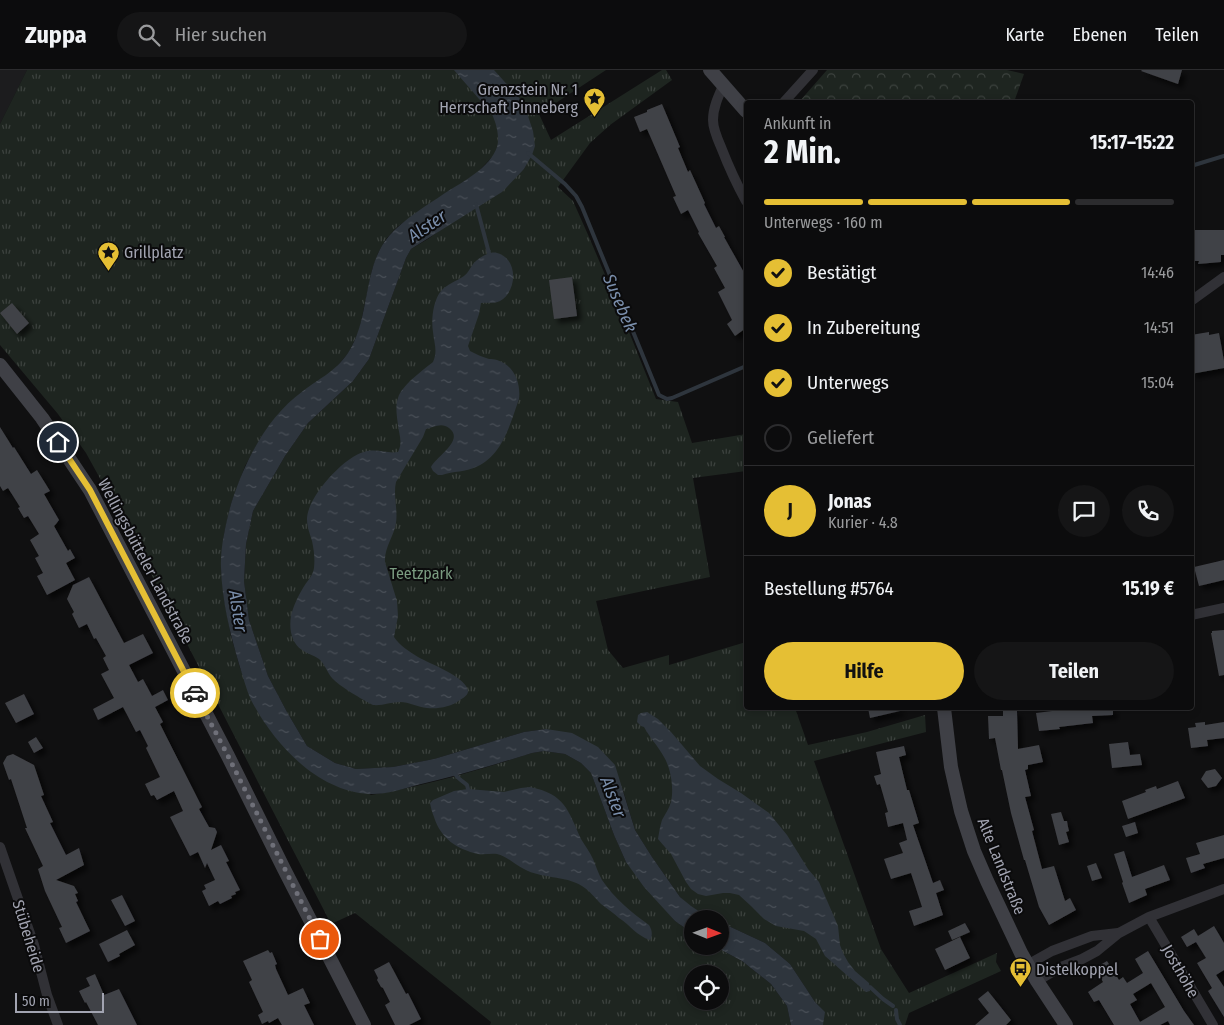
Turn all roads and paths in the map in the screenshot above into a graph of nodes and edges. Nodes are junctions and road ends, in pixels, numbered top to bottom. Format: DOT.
graph roads {
  1 [pos="710,70"];
  2 [pos="813,70"];
  3 [pos="723,86"];
  4 [pos="786,100"];
  5 [pos="744,109"];
  6 [pos="744,197"];
  7 [pos="1224,277"];
  8 [pos="1194,299"];
  9 [pos="0,365"];
  10 [pos="1224,608"];
  11 [pos="1194,614"];
  12 [pos="944,710"];
  13 [pos="0,847"];
  14 [pos="1224,889"];
  15 [pos="1150,917"];
  16 [pos="1118,933"];
  17 [pos="1027,965"];
  18 [pos="1037,981"];
  19 [pos="58,1025"];
  20 [pos="364,1025"];
  21 [pos="1066,1025"];
  22 [pos="1213,1025"];
  1 -- 3 [label="main road"];
  2 -- 4 [label="street"];
  3 -- 5 [label="main road"];
  3 -- 6 [label="street"];
  7 -- 8 [label="street"];
  9 -- 20 [label="main road, Wellingsbütteler Landstraße"];
  10 -- 11 [label="street"];
  12 -- 17 [label="main road, Alte Landstraße"];
  13 -- 19 [label="street, Stübeheide"];
  14 -- 15 [label="street"];
  15 -- 16 [label="street"];
  15 -- 22 [label="street, Josthöhe"];
  16 -- 17 [label="street"];
  16 -- 18 [label="street"];
  17 -- 18 [label="main road, Alte Landstraße"];
  18 -- 21 [label="main road, Alte Landstraße"];
}
